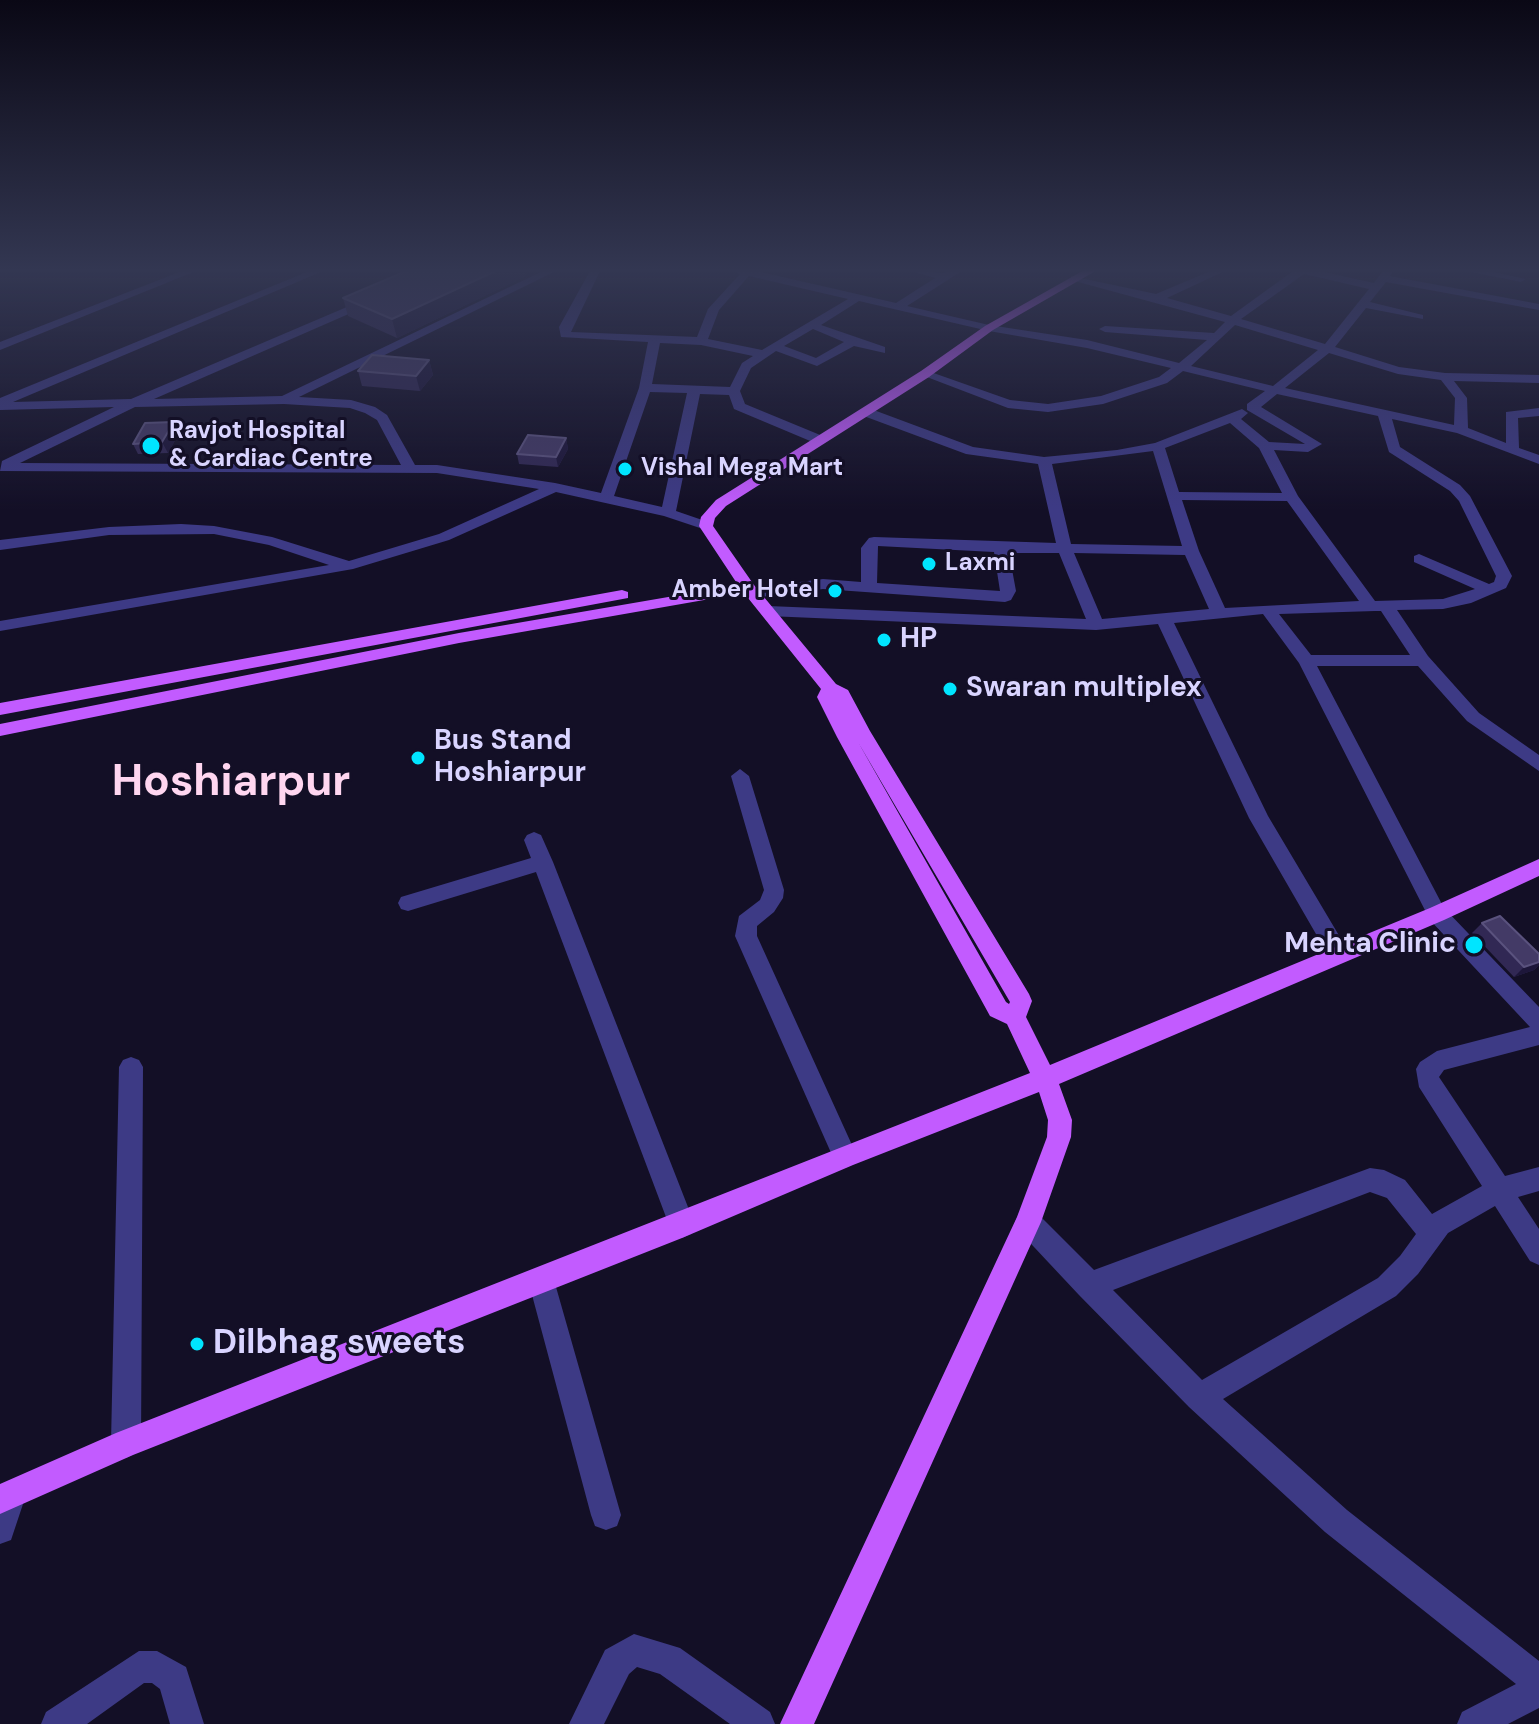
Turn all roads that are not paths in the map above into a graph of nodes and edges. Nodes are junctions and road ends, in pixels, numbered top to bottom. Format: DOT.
graph roads {
  1 [pos="131,349"];
  2 [pos="258,349"];
  3 [pos="389,349"];
  4 [pos="653,349"];
  5 [pos="741,349"];
  6 [pos="770,349"];
  7 [pos="782,349"];
  8 [pos="840,349"];
  9 [pos="959,349"];
  10 [pos="1110,349"];
  11 [pos="1202,349"];
  12 [pos="1326,349"];
  13 [pos="1333,349"];
  14 [pos="762,354"];
  15 [pos="1182,367"];
  16 [pos="925,374"];
  17 [pos="1445,377"];
  18 [pos="1539,379"];
  19 [pos="645,388"];
  20 [pos="694,390"];
  21 [pos="1275,390"];
  22 [pos="734,391"];
  23 [pos="284,400"];
  24 [pos="0,404"];
  25 [pos="129,405"];
  26 [pos="1252,407"];
  27 [pos="866,412"];
  28 [pos="1383,412"];
  29 [pos="1539,412"];
  30 [pos="1232,418"];
  31 [pos="1461,430"];
  32 [pos="820,440"];
  33 [pos="1158,446"];
  34 [pos="1265,446"];
  35 [pos="1513,447"];
  36 [pos="1539,460"];
  37 [pos="1044,461"];
  38 [pos="0,467"];
  39 [pos="409,467"];
  40 [pos="555,487"];
  41 [pos="1176,496"];
  42 [pos="1291,497"];
  43 [pos="606,499"];
  44 [pos="668,513"];
  45 [pos="706,526"];
  46 [pos="0,545"];
  47 [pos="1001,548"];
  48 [pos="1065,548"];
  49 [pos="1191,551"];
  50 [pos="1419,559"];
  51 [pos="348,566"];
  52 [pos="747,585"];
  53 [pos="869,586"];
  54 [pos="1488,589"];
  55 [pos="605,605"];
  56 [pos="1379,607"];
  57 [pos="1267,609"];
  58 [pos="768,611"];
  59 [pos="1219,613"];
  60 [pos="1164,619"];
  61 [pos="1096,625"];
  62 [pos="0,626"];
  63 [pos="1422,660"];
  64 [pos="1306,661"];
  65 [pos="0,709"];
  66 [pos="0,730"];
  67 [pos="1539,764"];
  68 [pos="740,776"];
  69 [pos="534,840"];
  70 [pos="543,862"];
  71 [pos="1539,867"];
  72 [pos="408,903"];
  73 [pos="1437,914"];
  74 [pos="1339,954"];
  75 [pos="1539,1022"];
  76 [pos="1539,1035"];
  77 [pos="131,1067"];
  78 [pos="1044,1079"];
  79 [pos="845,1156"];
  80 [pos="1539,1179"];
  81 [pos="1499,1190"];
  82 [pos="1028,1222"];
  83 [pos="682,1225"];
  84 [pos="1431,1232"];
  85 [pos="1539,1252"];
  86 [pos="541,1280"];
  87 [pos="1088,1286"];
  88 [pos="1199,1397"];
  89 [pos="126,1443"];
  90 [pos="5,1497"];
  91 [pos="606,1515"];
  92 [pos="0,1529"];
  93 [pos="1539,1682"];
  94 [pos="1539,1690"];
  95 [pos="58,1724"];
  96 [pos="187,1724"];
  97 [pos="586,1724"];
  98 [pos="758,1724"];
  99 [pos="797,1724"];
  100 [pos="1474,1724"];
  1 -- 24 [label="street"];
  2 -- 25 [label="street"];
  3 -- 23 [label="street"];
  4 -- 19 [label="street"];
  5 -- 14 [label="street"];
  6 -- 14 [label="street"];
  7 -- 8 [label="street"];
  9 -- 16 [label="main road"];
  10 -- 15 [label="street"];
  11 -- 15 [label="street"];
  12 -- 21 [label="street"];
  13 -- 17 [label="street"];
  14 -- 22 [label="street"];
  15 -- 16 [label="street"];
  15 -- 21 [label="street"];
  16 -- 27 [label="main road"];
  17 -- 18 [label="street"];
  17 -- 31 [label="street"];
  19 -- 20 [label="street"];
  19 -- 43 [label="street"];
  20 -- 22 [label="street"];
  20 -- 44 [label="street"];
  21 -- 26 [label="street"];
  21 -- 28 [label="street"];
  22 -- 32 [label="street"];
  23 -- 25 [label="street"];
  23 -- 39 [label="street"];
  24 -- 25 [label="street"];
  25 -- 38 [label="street"];
  26 -- 30 [label="street"];
  26 -- 34 [label="street"];
  27 -- 32 [label="main road"];
  27 -- 37 [label="street"];
  28 -- 31 [label="street"];
  28 -- 54 [label="street"];
  29 -- 35 [label="street"];
  30 -- 33 [label="street"];
  30 -- 34 [label="street"];
  31 -- 35 [label="street"];
  32 -- 45 [label="main road"];
  33 -- 37 [label="street"];
  33 -- 41 [label="street"];
  34 -- 42 [label="street"];
  35 -- 36 [label="street"];
  37 -- 48 [label="street"];
  38 -- 39 [label="street"];
  39 -- 40 [label="street"];
  40 -- 43 [label="street"];
  40 -- 51 [label="street"];
  41 -- 42 [label="street"];
  41 -- 49 [label="street"];
  42 -- 56 [label="street"];
  43 -- 44 [label="street"];
  44 -- 45 [label="street"];
  45 -- 52 [label="main road"];
  46 -- 51 [label="street"];
  47 -- 48 [label="street"];
  47 -- 53 [label="street"];
  47 -- 53 [label="street"];
  48 -- 49 [label="street"];
  48 -- 61 [label="street"];
  49 -- 59 [label="street"];
  50 -- 54 [label="street"];
  51 -- 62 [label="street"];
  52 -- 53 [label="street"];
  52 -- 55 [label="main road"];
  52 -- 58 [label="main road"];
  54 -- 56 [label="street"];
  55 -- 65 [label="main road"];
  55 -- 66 [label="main road"];
  56 -- 57 [label="street"];
  56 -- 63 [label="street"];
  57 -- 59 [label="street"];
  57 -- 64 [label="street"];
  58 -- 61 [label="street"];
  58 -- 78 [label="main road"];
  59 -- 60 [label="street"];
  60 -- 61 [label="street"];
  60 -- 74 [label="street"];
  63 -- 64 [label="street"];
  63 -- 67 [label="street"];
  64 -- 73 [label="street"];
  68 -- 79 [label="street"];
  69 -- 70 [label="street"];
  70 -- 72 [label="street"];
  70 -- 83 [label="street"];
  71 -- 73 [label="main road"];
  73 -- 74 [label="main road"];
  73 -- 75 [label="street"];
  74 -- 78 [label="main road"];
  76 -- 81 [label="street"];
  77 -- 89 [label="street"];
  78 -- 79 [label="main road"];
  78 -- 82 [label="main road"];
  79 -- 83 [label="main road"];
  80 -- 81 [label="street"];
  81 -- 84 [label="street"];
  81 -- 85 [label="street"];
  82 -- 87 [label="street"];
  82 -- 99 [label="main road"];
  83 -- 86 [label="main road"];
  84 -- 87 [label="street"];
  84 -- 88 [label="street"];
  86 -- 89 [label="main road"];
  86 -- 91 [label="street"];
  87 -- 88 [label="street"];
  88 -- 93 [label="street"];
  89 -- 90 [label="main road"];
  90 -- 92 [label="street"];
  94 -- 100 [label="street"];
  95 -- 96 [label="street"];
  97 -- 98 [label="street"];
}
